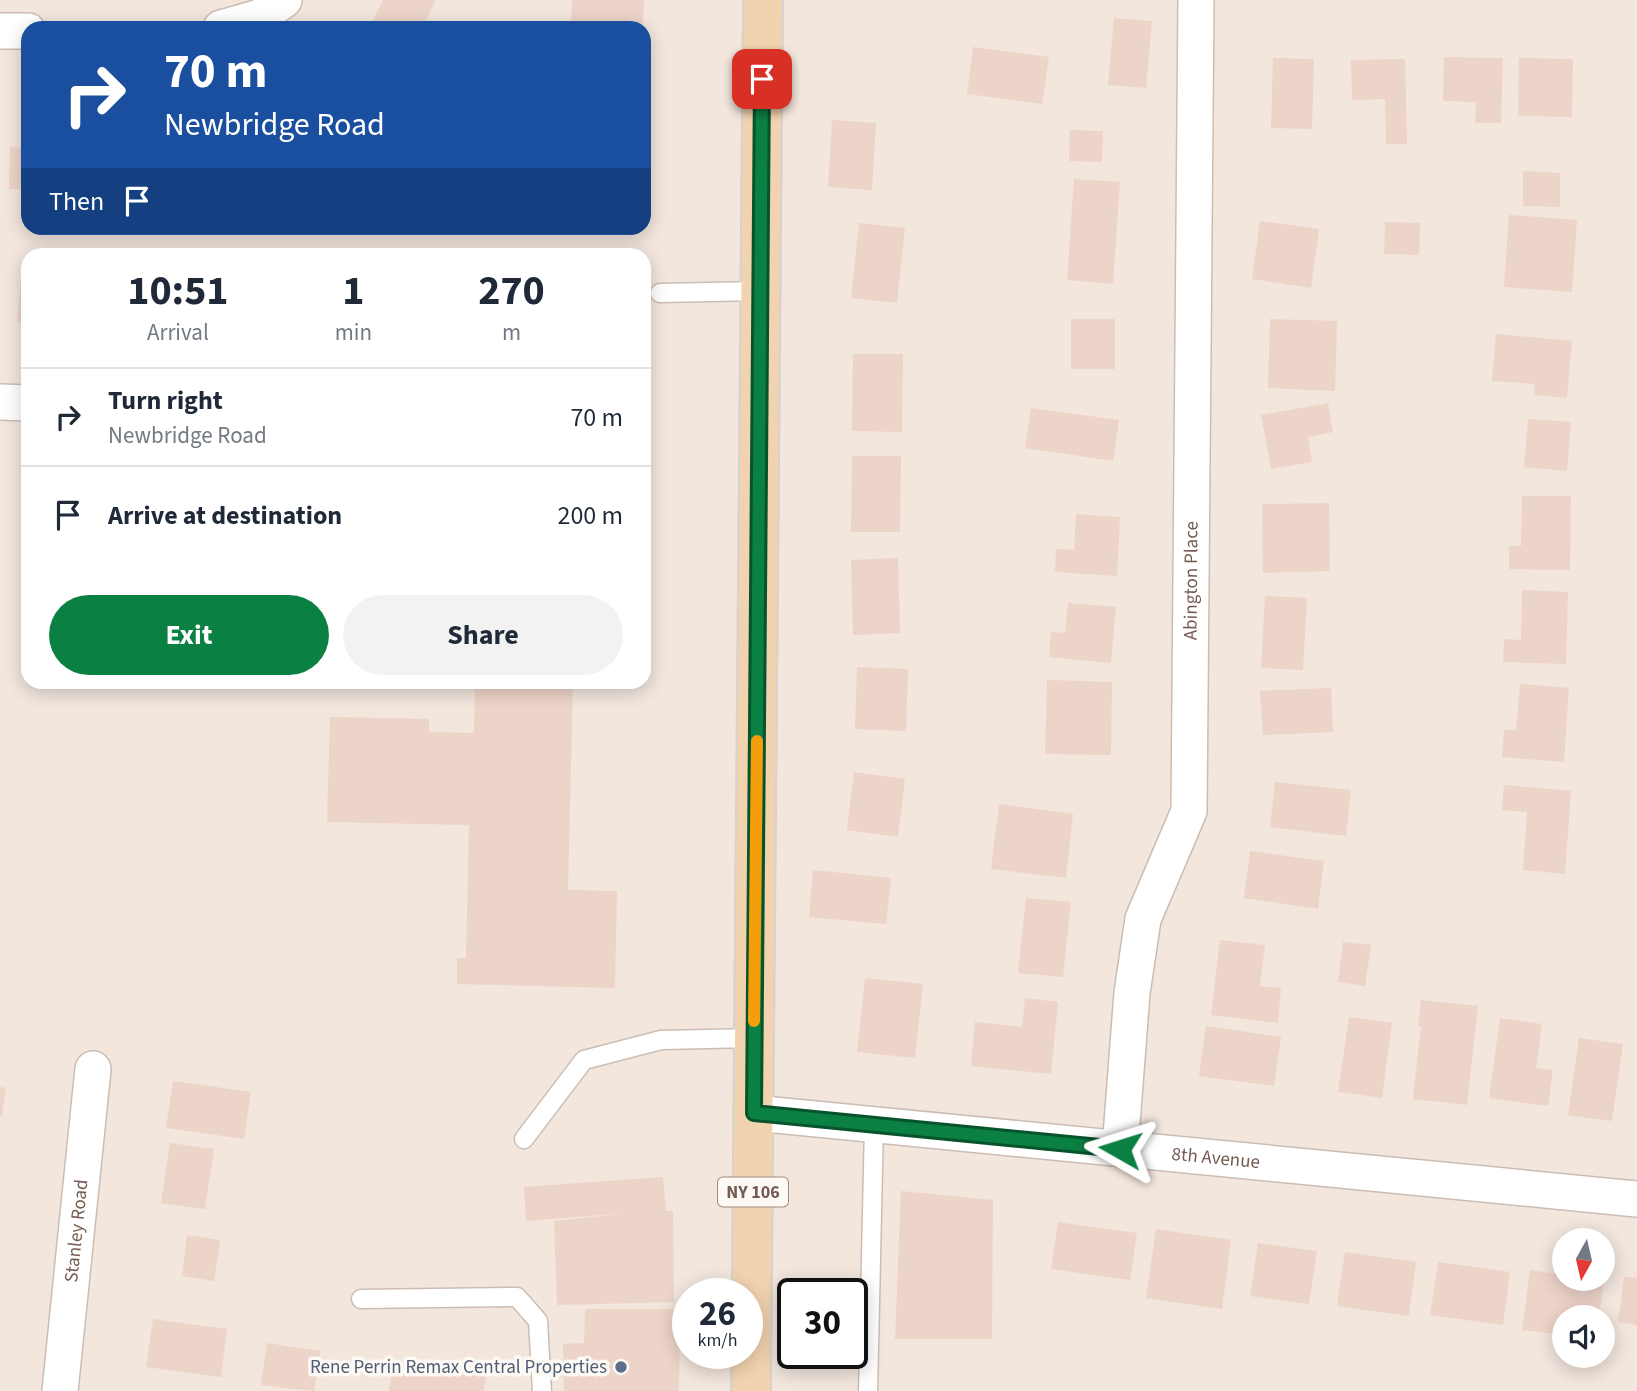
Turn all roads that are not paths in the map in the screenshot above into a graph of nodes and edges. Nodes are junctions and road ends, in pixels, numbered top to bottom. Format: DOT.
graph roads {
  1 [pos="284,0"];
  2 [pos="763,0"];
  3 [pos="1196,0"];
  4 [pos="248,21"];
  5 [pos="0,30"];
  6 [pos="21,31"];
  7 [pos="760,291"];
  8 [pos="660,293"];
  9 [pos="0,402"];
  10 [pos="21,403"];
  11 [pos="754,1038"];
  12 [pos="93,1069"];
  13 [pos="754,1113"];
  14 [pos="874,1125"];
  15 [pos="524,1139"];
  16 [pos="1120,1149"];
  17 [pos="1637,1199"];
  18 [pos="361,1299"];
  19 [pos="60,1391"];
  20 [pos="542,1391"];
  21 [pos="751,1391"];
  22 [pos="868,1391"];
  1 -- 4 [label="street"];
  2 -- 7 [label="main road, NY 106"];
  3 -- 16 [label="street, Abington Place"];
  5 -- 6 [label="street"];
  7 -- 8 [label="lane"];
  7 -- 11 [label="main road, NY 106"];
  9 -- 10 [label="street"];
  11 -- 13 [label="main road, NY 106"];
  11 -- 15 [label="lane"];
  12 -- 19 [label="street, Stanley Road"];
  13 -- 14 [label="street, 8th Avenue"];
  13 -- 21 [label="main road, NY 106"];
  14 -- 16 [label="street, 8th Avenue"];
  14 -- 22 [label="lane"];
  16 -- 17 [label="street, 8th Avenue"];
  18 -- 20 [label="lane"];
}
